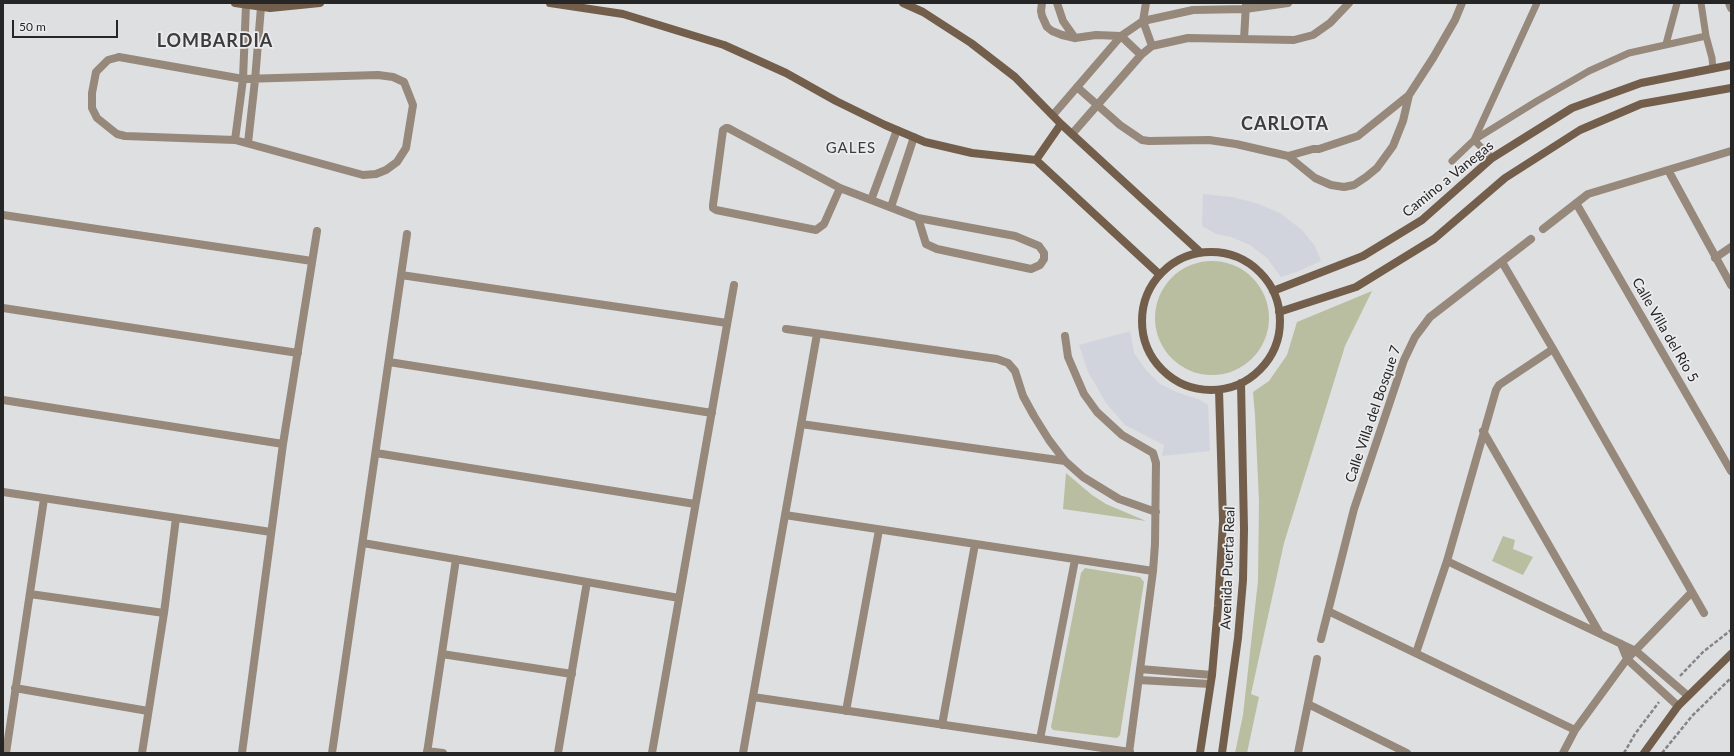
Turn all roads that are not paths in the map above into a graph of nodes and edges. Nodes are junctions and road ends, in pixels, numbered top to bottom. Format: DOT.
graph roads {
  1 [pos="235,3"];
  2 [pos="320,3"];
  3 [pos="550,3"];
  4 [pos="903,3"];
  5 [pos="1042,3"];
  6 [pos="1057,3"];
  7 [pos="1146,3"];
  8 [pos="1288,3"];
  9 [pos="1349,3"];
  10 [pos="1462,3"];
  11 [pos="1537,3"];
  12 [pos="1677,3"];
  13 [pos="1701,3"];
  14 [pos="1729,3"];
  15 [pos="246,5"];
  16 [pos="1246,6"];
  17 [pos="260,7"];
  18 [pos="1731,8"];
  19 [pos="1143,21"];
  20 [pos="1121,36"];
  21 [pos="1706,36"];
  22 [pos="1075,38"];
  23 [pos="1244,39"];
  24 [pos="1666,44"];
  25 [pos="1152,46"];
  26 [pos="1141,55"];
  27 [pos="1731,65"];
  28 [pos="1713,69"];
  29 [pos="243,79"];
  30 [pos="255,80"];
  31 [pos="1077,87"];
  32 [pos="1731,88"];
  33 [pos="1409,95"];
  34 [pos="1097,104"];
  35 [pos="1053,115"];
  36 [pos="1062,124"];
  37 [pos="897,130"];
  38 [pos="1072,134"];
  39 [pos="914,137"];
  40 [pos="236,140"];
  41 [pos="1474,140"];
  42 [pos="248,143"];
  43 [pos="1731,151"];
  44 [pos="1288,156"];
  45 [pos="1492,158"];
  46 [pos="1036,160"];
  47 [pos="1452,161"];
  48 [pos="1668,170"];
  49 [pos="840,188"];
  50 [pos="871,200"];
  51 [pos="1576,203"];
  52 [pos="891,207"];
  53 [pos="3,215"];
  54 [pos="918,218"];
  55 [pos="1543,229"];
  56 [pos="317,231"];
  57 [pos="407,234"];
  58 [pos="1531,239"];
  59 [pos="1731,248"];
  60 [pos="1200,252"];
  61 [pos="1715,258"];
  62 [pos="312,261"];
  63 [pos="1502,262"];
  64 [pos="1159,274"];
  65 [pos="401,275"];
  66 [pos="734,285"];
  67 [pos="1731,285"];
  68 [pos="1273,291"];
  69 [pos="3,308"];
  70 [pos="1279,312"];
  71 [pos="727,323"];
  72 [pos="786,329"];
  73 [pos="817,334"];
  74 [pos="1064,336"];
  75 [pos="1553,349"];
  76 [pos="298,353"];
  77 [pos="389,362"];
  78 [pos="1241,383"];
  79 [pos="1219,390"];
  80 [pos="3,400"];
  81 [pos="712,413"];
  82 [pos="801,424"];
  83 [pos="1483,431"];
  84 [pos="283,444"];
  85 [pos="376,453"];
  86 [pos="1065,461"];
  87 [pos="1731,471"];
  88 [pos="3,492"];
  89 [pos="44,499"];
  90 [pos="695,504"];
  91 [pos="1156,512"];
  92 [pos="785,515"];
  93 [pos="176,518"];
  94 [pos="879,530"];
  95 [pos="272,532"];
  96 [pos="362,543"];
  97 [pos="975,544"];
  98 [pos="456,559"];
  99 [pos="1075,560"];
  100 [pos="1447,561"];
  101 [pos="1153,571"];
  102 [pos="587,582"];
  103 [pos="1691,593"];
  104 [pos="30,594"];
  105 [pos="679,598"];
  106 [pos="1328,611"];
  107 [pos="164,613"];
  108 [pos="1704,613"];
  109 [pos="1599,632"];
  110 [pos="1321,639"];
  111 [pos="1621,644"];
  112 [pos="1636,651"];
  113 [pos="1416,653"];
  114 [pos="442,654"];
  115 [pos="1731,654"];
  116 [pos="1317,659"];
  117 [pos="1627,660"];
  118 [pos="1140,669"];
  119 [pos="572,674"];
  120 [pos="1212,675"];
  121 [pos="1139,680"];
  122 [pos="1210,684"];
  123 [pos="15,688"];
  124 [pos="1687,695"];
  125 [pos="753,697"];
  126 [pos="1308,704"];
  127 [pos="1678,706"];
  128 [pos="148,711"];
  129 [pos="846,711"];
  130 [pos="942,725"];
  131 [pos="1575,730"];
  132 [pos="1040,739"];
  133 [pos="427,752"];
  134 [pos="1130,752"];
  135 [pos="6,753"];
  136 [pos="142,753"];
  137 [pos="242,753"];
  138 [pos="332,753"];
  139 [pos="443,753"];
  140 [pos="558,753"];
  141 [pos="652,753"];
  142 [pos="743,753"];
  143 [pos="1200,753"];
  144 [pos="1222,753"];
  145 [pos="1298,753"];
  146 [pos="1407,753"];
  147 [pos="1562,753"];
  148 [pos="1644,753"];
  1 -- 15 [label="main road"];
  2 -- 17 [label="main road"];
  3 -- 37 [label="main road"];
  4 -- 35 [label="main road"];
  5 -- 22 [label="street"];
  6 -- 22 [label="street"];
  7 -- 19 [label="street"];
  8 -- 16 [label="street"];
  9 -- 23 [label="street"];
  10 -- 33 [label="street"];
  11 -- 41 [label="lane"];
  12 -- 24 [label="lane"];
  13 -- 21 [label="lane"];
  14 -- 18 [label="street"];
  15 -- 17 [label="main road"];
  15 -- 29 [label="street"];
  16 -- 19 [label="street"];
  16 -- 23 [label="street"];
  17 -- 30 [label="street"];
  19 -- 20 [label="street"];
  19 -- 25 [label="street"];
  20 -- 22 [label="street"];
  20 -- 26 [label="street"];
  20 -- 31 [label="street"];
  21 -- 24 [label="lane"];
  21 -- 28 [label="lane"];
  23 -- 25 [label="street"];
  24 -- 41 [label="lane"];
  25 -- 26 [label="street"];
  26 -- 34 [label="street"];
  27 -- 28 [label="main road, Camino a Vanegas"];
  28 -- 45 [label="main road, Camino a Vanegas"];
  29 -- 30 [label="street"];
  29 -- 40 [label="street"];
  29 -- 40 [label="street"];
  30 -- 42 [label="street"];
  30 -- 42 [label="street"];
  31 -- 34 [label="street"];
  31 -- 35 [label="street"];
  32 -- 70 [label="main road"];
  33 -- 44 [label="street"];
  33 -- 44 [label="street"];
  34 -- 38 [label="street"];
  34 -- 44 [label="street"];
  35 -- 36 [label="main road"];
  36 -- 38 [label="main road"];
  36 -- 46 [label="main road"];
  37 -- 39 [label="main road"];
  37 -- 50 [label="street"];
  38 -- 60 [label="main road"];
  39 -- 46 [label="main road"];
  39 -- 52 [label="street"];
  40 -- 42 [label="street"];
  41 -- 45 [label="lane"];
  41 -- 47 [label="lane"];
  43 -- 48 [label="street"];
  45 -- 68 [label="main road, Camino a Vanegas"];
  46 -- 64 [label="main road"];
  48 -- 51 [label="street"];
  48 -- 61 [label="street"];
  49 -- 49 [label="street"];
  49 -- 50 [label="street"];
  50 -- 52 [label="street"];
  51 -- 55 [label="street"];
  51 -- 87 [label="street, Calle Villa del Río 5"];
  52 -- 54 [label="street"];
  53 -- 62 [label="street"];
  54 -- 54 [label="street"];
  56 -- 62 [label="street"];
  57 -- 65 [label="street"];
  58 -- 63 [label="street, Calle Villa del Bosque 7"];
  59 -- 61 [label="street"];
  60 -- 64 [label="main road"];
  60 -- 68 [label="main road"];
  61 -- 67 [label="street"];
  62 -- 76 [label="street"];
  63 -- 75 [label="street"];
  63 -- 106 [label="street, Calle Villa del Bosque 7"];
  64 -- 79 [label="main road"];
  65 -- 71 [label="street"];
  65 -- 77 [label="street"];
  66 -- 71 [label="street"];
  68 -- 70 [label="main road"];
  69 -- 76 [label="street"];
  70 -- 78 [label="main road"];
  71 -- 81 [label="street"];
  72 -- 73 [label="street"];
  73 -- 82 [label="street"];
  73 -- 86 [label="street"];
  74 -- 91 [label="street"];
  75 -- 83 [label="street"];
  75 -- 103 [label="street"];
  76 -- 84 [label="street"];
  77 -- 81 [label="street"];
  77 -- 85 [label="street"];
  78 -- 79 [label="main road"];
  78 -- 144 [label="main road, Avenida Puerta Real"];
  79 -- 120 [label="main road, Avenida Puerta Real"];
  80 -- 84 [label="street"];
  81 -- 90 [label="street"];
  82 -- 86 [label="street"];
  82 -- 92 [label="street"];
  83 -- 100 [label="street"];
  83 -- 109 [label="street"];
  84 -- 95 [label="street"];
  85 -- 90 [label="street"];
  85 -- 96 [label="street"];
  86 -- 91 [label="street"];
  88 -- 89 [label="street"];
  89 -- 93 [label="street"];
  89 -- 104 [label="street"];
  90 -- 105 [label="street"];
  91 -- 101 [label="street"];
  92 -- 94 [label="street"];
  92 -- 125 [label="street"];
  93 -- 95 [label="street"];
  93 -- 107 [label="street"];
  94 -- 97 [label="street"];
  94 -- 129 [label="street"];
  95 -- 137 [label="street"];
  96 -- 98 [label="street"];
  96 -- 138 [label="street"];
  97 -- 99 [label="street"];
  97 -- 130 [label="street"];
  98 -- 102 [label="street"];
  98 -- 114 [label="street"];
  99 -- 101 [label="street"];
  99 -- 132 [label="street"];
  100 -- 109 [label="street"];
  100 -- 113 [label="street"];
  101 -- 118 [label="street"];
  102 -- 105 [label="street"];
  102 -- 119 [label="street"];
  103 -- 108 [label="street"];
  103 -- 112 [label="street"];
  104 -- 107 [label="street"];
  104 -- 123 [label="street"];
  105 -- 141 [label="street"];
  106 -- 110 [label="street, Calle Villa del Bosque 7"];
  106 -- 113 [label="street"];
  107 -- 128 [label="street"];
  109 -- 111 [label="street"];
  111 -- 112 [label="street"];
  111 -- 117 [label="street"];
  112 -- 117 [label="street"];
  112 -- 124 [label="street"];
  113 -- 131 [label="street"];
  114 -- 119 [label="street"];
  114 -- 133 [label="street"];
  115 -- 124 [label="main road"];
  116 -- 126 [label="street"];
  117 -- 127 [label="street"];
  117 -- 131 [label="street"];
  118 -- 120 [label="street"];
  118 -- 121 [label="street"];
  119 -- 140 [label="street"];
  120 -- 122 [label="main road, Avenida Puerta Real"];
  121 -- 122 [label="street"];
  121 -- 134 [label="street"];
  122 -- 143 [label="main road, Avenida Puerta Real"];
  123 -- 128 [label="street"];
  123 -- 135 [label="street"];
  124 -- 127 [label="main road"];
  125 -- 129 [label="street"];
  125 -- 142 [label="street"];
  126 -- 145 [label="street"];
  126 -- 146 [label="street"];
  127 -- 148 [label="main road"];
  128 -- 136 [label="street"];
  129 -- 130 [label="street"];
  130 -- 132 [label="street"];
  131 -- 147 [label="street"];
  132 -- 134 [label="street"];
  133 -- 139 [label="street"];
}
